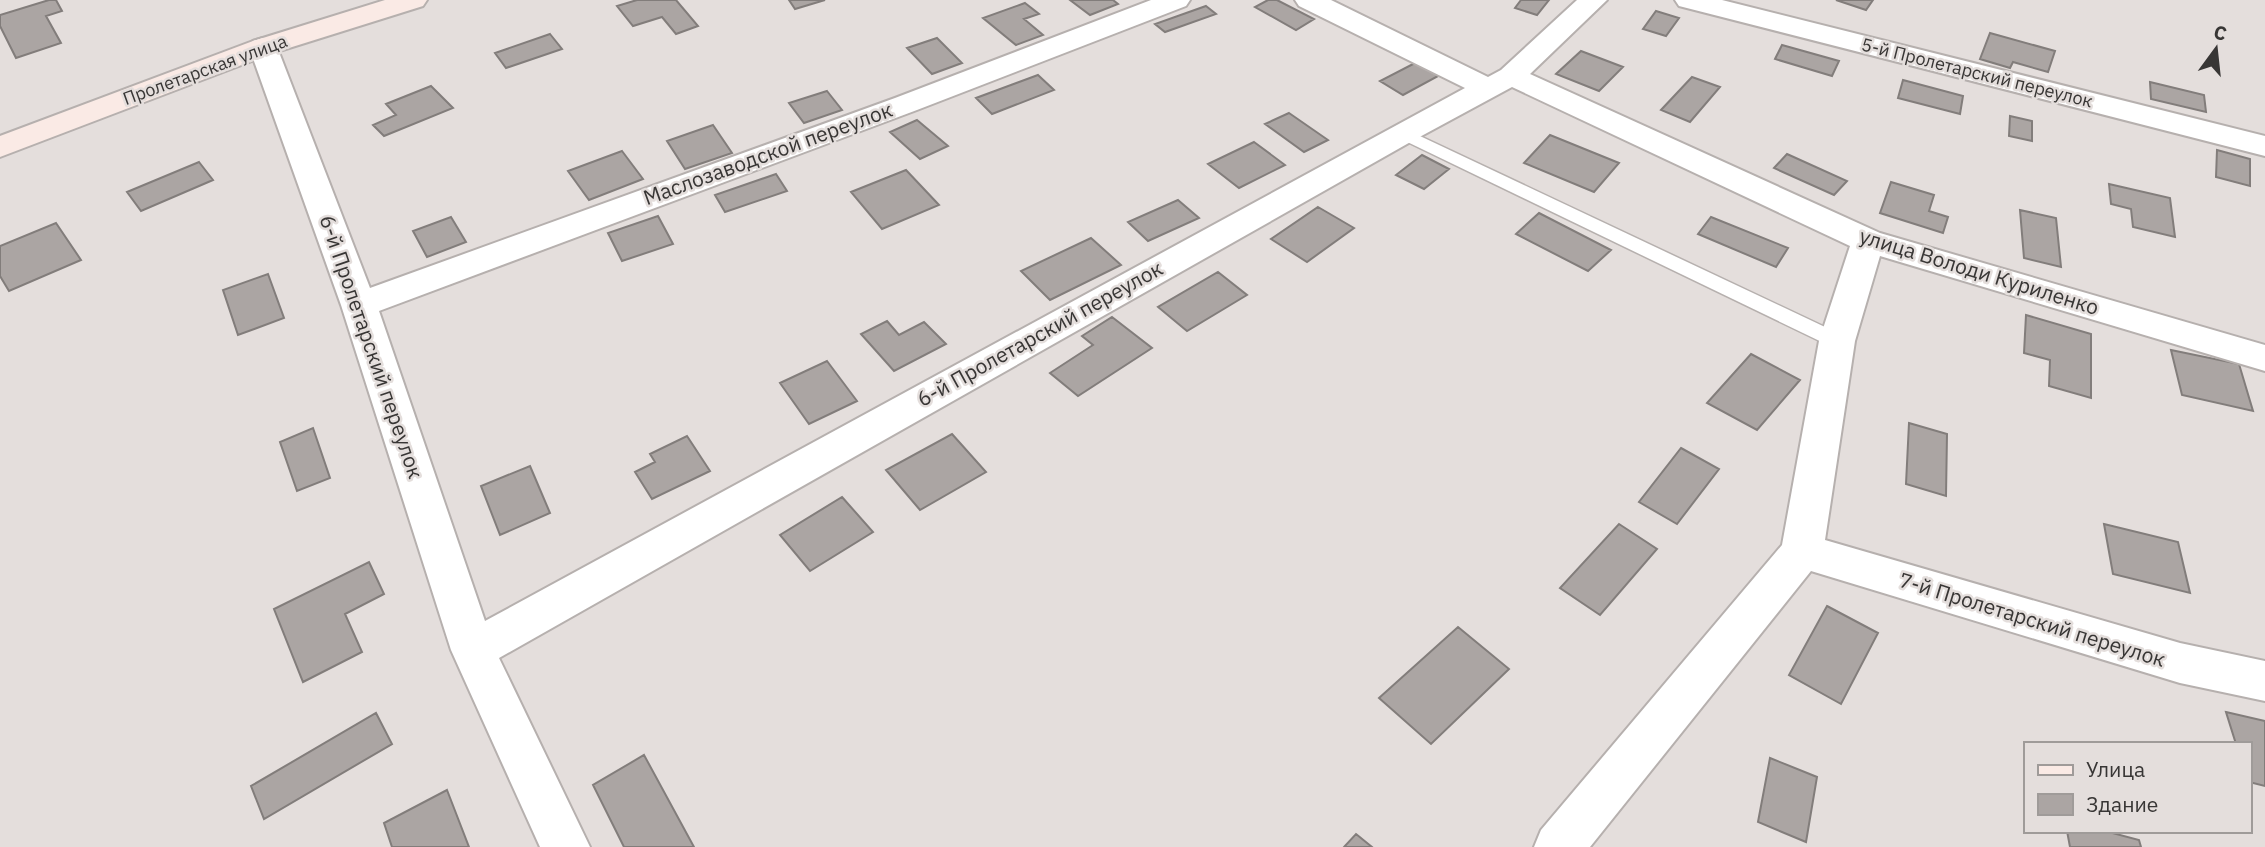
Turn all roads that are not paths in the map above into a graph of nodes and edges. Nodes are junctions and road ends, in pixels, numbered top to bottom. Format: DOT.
graph roads {
  1 [pos="413,0"];
  2 [pos="1176,0"];
  3 [pos="1309,0"];
  4 [pos="1592,0"];
  5 [pos="1689,0"];
  6 [pos="262,47"];
  7 [pos="1499,82"];
  8 [pos="1403,133"];
  9 [pos="2265,146"];
  10 [pos="0,147"];
  11 [pos="1868,241"];
  12 [pos="359,305"];
  13 [pos="1837,341"];
  14 [pos="2265,358"];
  15 [pos="1802,551"];
  16 [pos="473,650"];
  17 [pos="2265,681"];
  18 [pos="565,847"];
  19 [pos="1559,847"];
  1 -- 6 [label="main road, Пролетарская улица"];
  2 -- 12 [label="street, Маслозаводской переулок"];
  3 -- 7 [label="street"];
  4 -- 7 [label="street, 6-й Пролетарский переулок"];
  5 -- 9 [label="street, 5-й Пролетарский переулок"];
  6 -- 10 [label="main road, Пролетарская улица"];
  6 -- 12 [label="street, 6-й Пролетарский переулок"];
  7 -- 8 [label="street, 6-й Пролетарский переулок"];
  7 -- 11 [label="street, улица Володи Куриленко"];
  8 -- 13 [label="lane"];
  8 -- 16 [label="street, 6-й Пролетарский переулок"];
  11 -- 13 [label="street"];
  11 -- 14 [label="street, улица Володи Куриленко"];
  12 -- 16 [label="street, 6-й Пролетарский переулок"];
  13 -- 15 [label="street"];
  15 -- 17 [label="street, 7-й Пролетарский переулок"];
  15 -- 19 [label="street"];
  16 -- 18 [label="street, 6-й Пролетарский переулок"];
}
